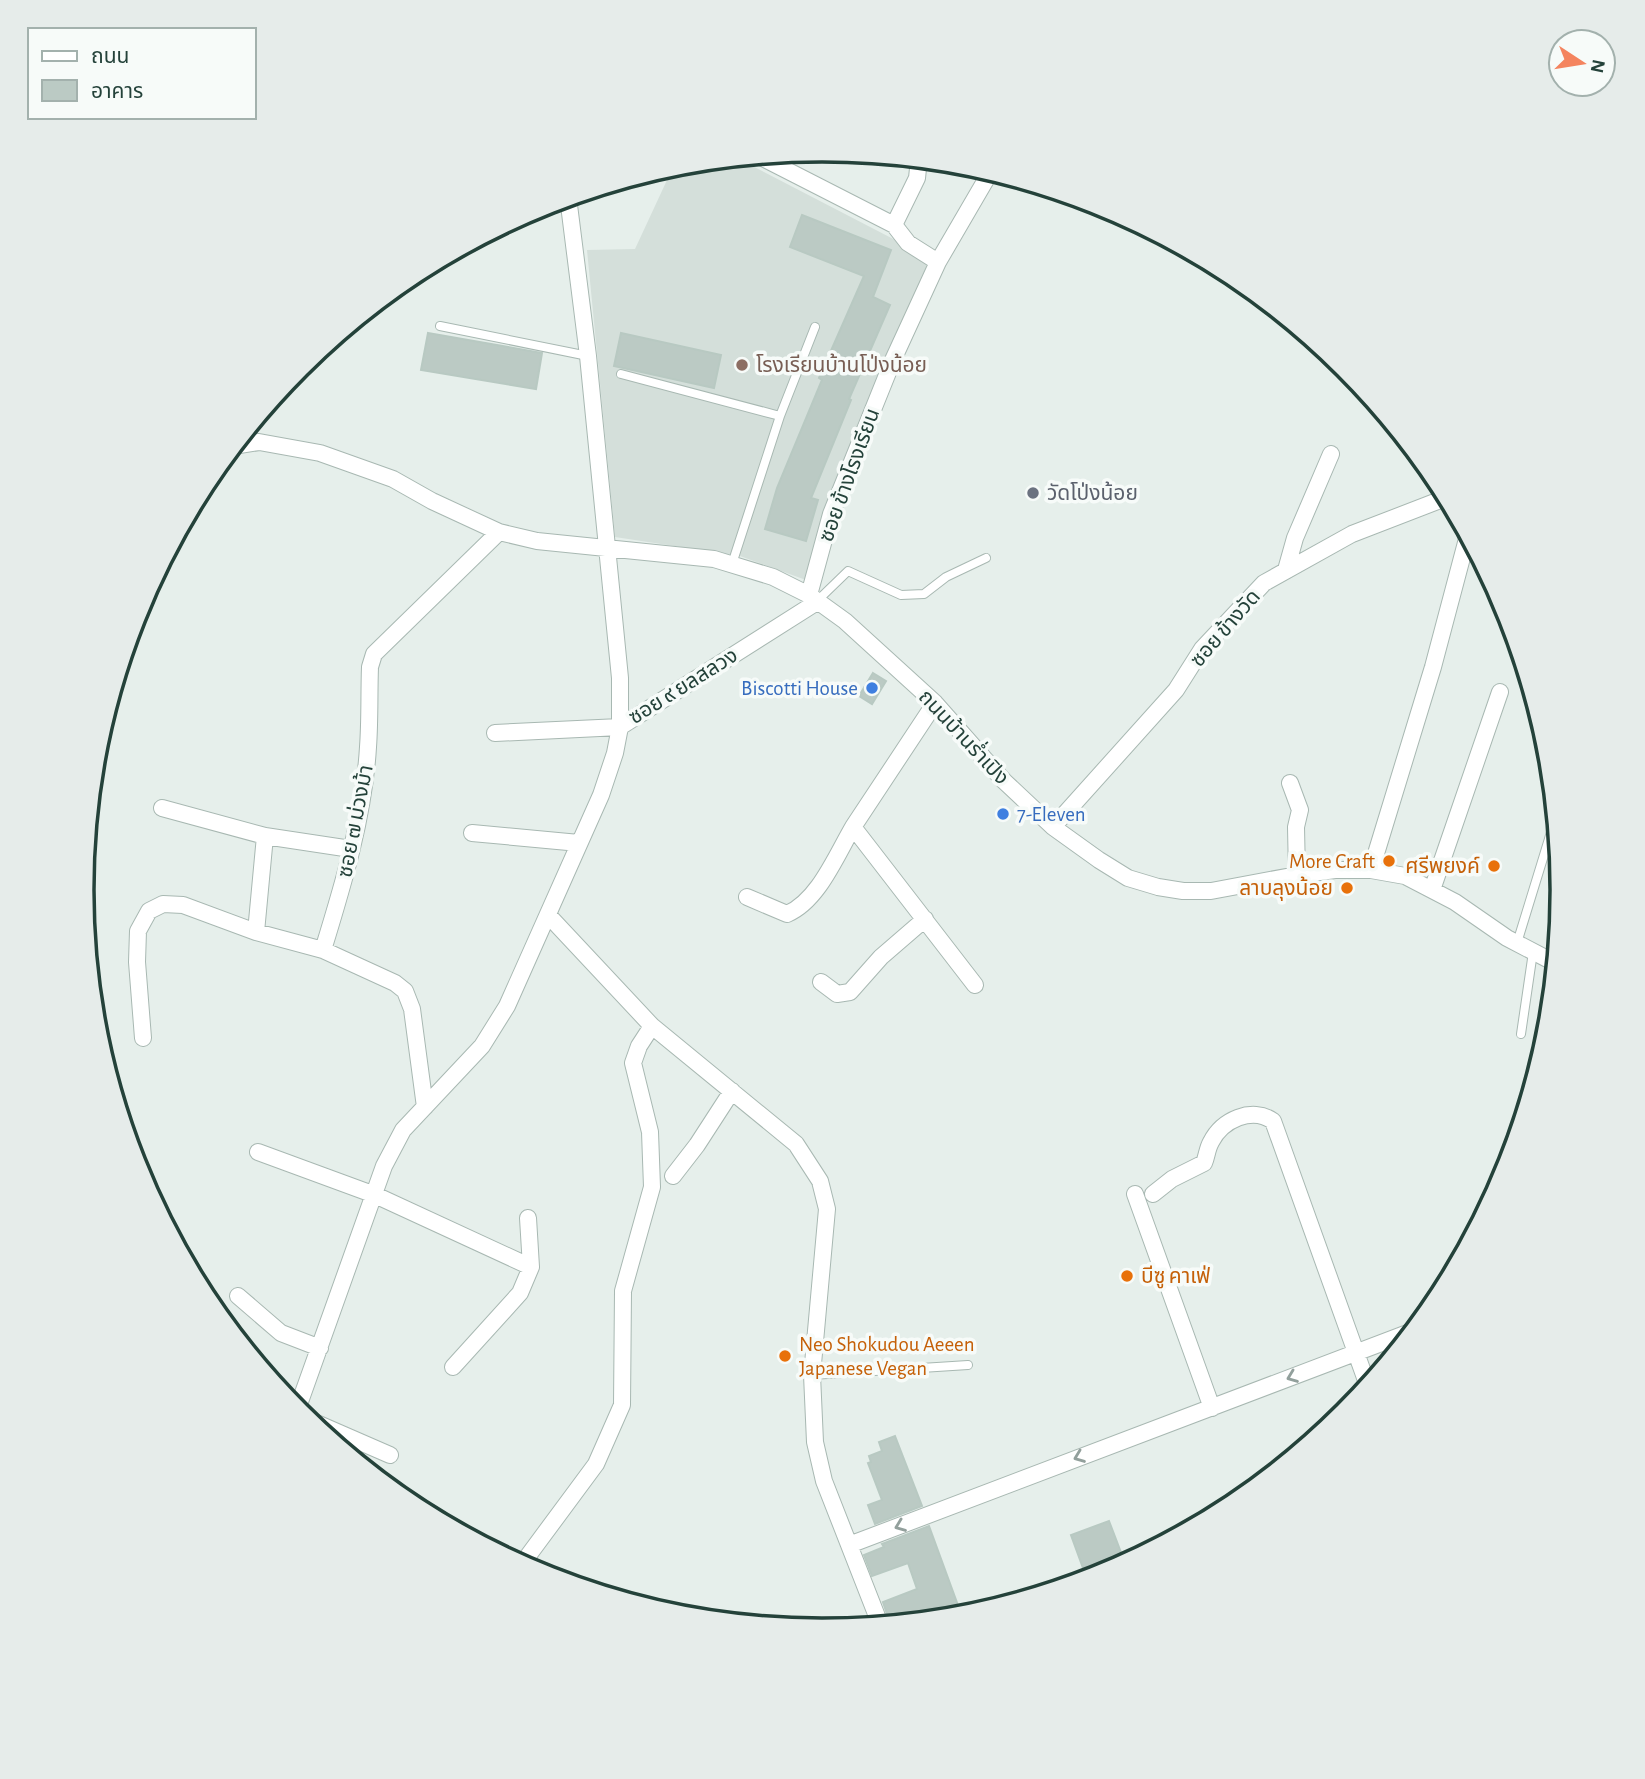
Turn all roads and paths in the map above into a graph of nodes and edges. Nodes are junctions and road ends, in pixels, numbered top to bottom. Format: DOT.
graph roads {
  1 [pos="773,163"];
  2 [pos="918,168"];
  3 [pos="986,180"];
  4 [pos="570,207"];
  5 [pos="894,225"];
  6 [pos="938,262"];
  7 [pos="440,326"];
  8 [pos="815,327"];
  9 [pos="589,356"];
  10 [pos="621,374"];
  11 [pos="779,416"];
  12 [pos="247,444"];
  13 [pos="1331,454"];
  14 [pos="1438,501"];
  15 [pos="499,532"];
  16 [pos="606,548"];
  17 [pos="1465,548"];
  18 [pos="986,558"];
  19 [pos="732,564"];
  20 [pos="1286,570"];
  21 [pos="813,598"];
  22 [pos="1500,692"];
  23 [pos="935,703"];
  24 [pos="620,727"];
  25 [pos="495,733"];
  26 [pos="1290,783"];
  27 [pos="162,808"];
  28 [pos="853,827"];
  29 [pos="1053,827"];
  30 [pos="472,833"];
  31 [pos="265,836"];
  32 [pos="1549,840"];
  33 [pos="579,843"];
  34 [pos="351,849"];
  35 [pos="1371,870"];
  36 [pos="1297,874"];
  37 [pos="1432,890"];
  38 [pos="747,897"];
  39 [pos="548,915"];
  40 [pos="925,919"];
  41 [pos="256,932"];
  42 [pos="1517,943"];
  43 [pos="323,950"];
  44 [pos="1533,952"];
  45 [pos="1547,959"];
  46 [pos="821,982"];
  47 [pos="975,985"];
  48 [pos="652,1026"];
  49 [pos="1521,1034"];
  50 [pos="143,1038"];
  51 [pos="732,1091"];
  52 [pos="425,1107"];
  53 [pos="258,1152"];
  54 [pos="673,1176"];
  55 [pos="1135,1194"];
  56 [pos="1153,1194"];
  57 [pos="375,1195"];
  58 [pos="528,1218"];
  59 [pos="531,1267"];
  60 [pos="238,1296"];
  61 [pos="1396,1337"];
  62 [pos="320,1348"];
  63 [pos="1356,1353"];
  64 [pos="968,1365"];
  65 [pos="453,1367"];
  66 [pos="812,1375"];
  67 [pos="1364,1376"];
  68 [pos="302,1397"];
  69 [pos="1212,1408"];
  70 [pos="337,1432"];
  71 [pos="390,1455"];
  72 [pos="849,1545"];
  73 [pos="529,1555"];
  74 [pos="877,1615"];
  1 -- 5 [label="street"];
  2 -- 5 [label="street"];
  3 -- 6 [label="street, ซอย ข้างโรงเรียน"];
  4 -- 9 [label="street"];
  5 -- 6 [label="street"];
  6 -- 21 [label="street, ซอย ข้างโรงเรียน"];
  7 -- 9 [label="lane"];
  8 -- 11 [label="lane"];
  9 -- 16 [label="street"];
  10 -- 11 [label="lane"];
  11 -- 19 [label="lane"];
  12 -- 15 [label="street, ถนนบ้านร่ำเปิง"];
  13 -- 20 [label="street"];
  14 -- 20 [label="street, ซอย ข้างวัด"];
  15 -- 16 [label="street, ถนนบ้านร่ำเปิง"];
  15 -- 34 [label="street, ซอย ๗ ม่วงม้า"];
  16 -- 19 [label="street, ถนนบ้านร่ำเปิง"];
  16 -- 24 [label="street"];
  17 -- 35 [label="street"];
  18 -- 21 [label="lane"];
  19 -- 21 [label="street, ถนนบ้านร่ำเปิง"];
  20 -- 29 [label="street, ซอย ข้างวัด"];
  21 -- 23 [label="street, ถนนบ้านร่ำเปิง"];
  21 -- 24 [label="street, ซอย ๙ ยลสลวง"];
  22 -- 37 [label="street"];
  23 -- 28 [label="street"];
  23 -- 29 [label="street, ถนนบ้านร่ำเปิง"];
  24 -- 25 [label="street, ซอย ๙ ยลสลวง"];
  24 -- 33 [label="street"];
  26 -- 36 [label="street"];
  27 -- 31 [label="street"];
  28 -- 38 [label="street"];
  28 -- 40 [label="street"];
  29 -- 36 [label="street, ถนนบ้านร่ำเปิง"];
  30 -- 33 [label="street"];
  31 -- 34 [label="street"];
  31 -- 41 [label="street"];
  32 -- 42 [label="lane"];
  33 -- 39 [label="street"];
  34 -- 43 [label="street, ซอย ๗ ม่วงม้า"];
  35 -- 36 [label="street, ถนนบ้านร่ำเปิง"];
  35 -- 37 [label="street, ถนนบ้านร่ำเปิง"];
  37 -- 42 [label="street, ถนนบ้านร่ำเปิง"];
  39 -- 48 [label="street"];
  39 -- 52 [label="street"];
  40 -- 46 [label="street"];
  40 -- 47 [label="street"];
  41 -- 43 [label="street"];
  41 -- 50 [label="street"];
  42 -- 44 [label="street, ถนนบ้านร่ำเปิง"];
  43 -- 52 [label="street"];
  44 -- 45 [label="street, ถนนบ้านร่ำเปิง"];
  44 -- 49 [label="lane"];
  48 -- 51 [label="street"];
  48 -- 73 [label="street"];
  51 -- 54 [label="street"];
  51 -- 66 [label="street"];
  52 -- 57 [label="street"];
  53 -- 57 [label="street"];
  55 -- 69 [label="street"];
  56 -- 63 [label="street"];
  57 -- 59 [label="street"];
  57 -- 62 [label="street"];
  58 -- 59 [label="street"];
  59 -- 65 [label="street"];
  60 -- 62 [label="street"];
  61 -- 63 [label="street"];
  62 -- 68 [label="street"];
  63 -- 67 [label="street"];
  63 -- 69 [label="street, one-way"];
  64 -- 66 [label="lane"];
  66 -- 72 [label="street"];
  69 -- 72 [label="street, one-way"];
  70 -- 71 [label="street"];
  72 -- 74 [label="street"];
}
